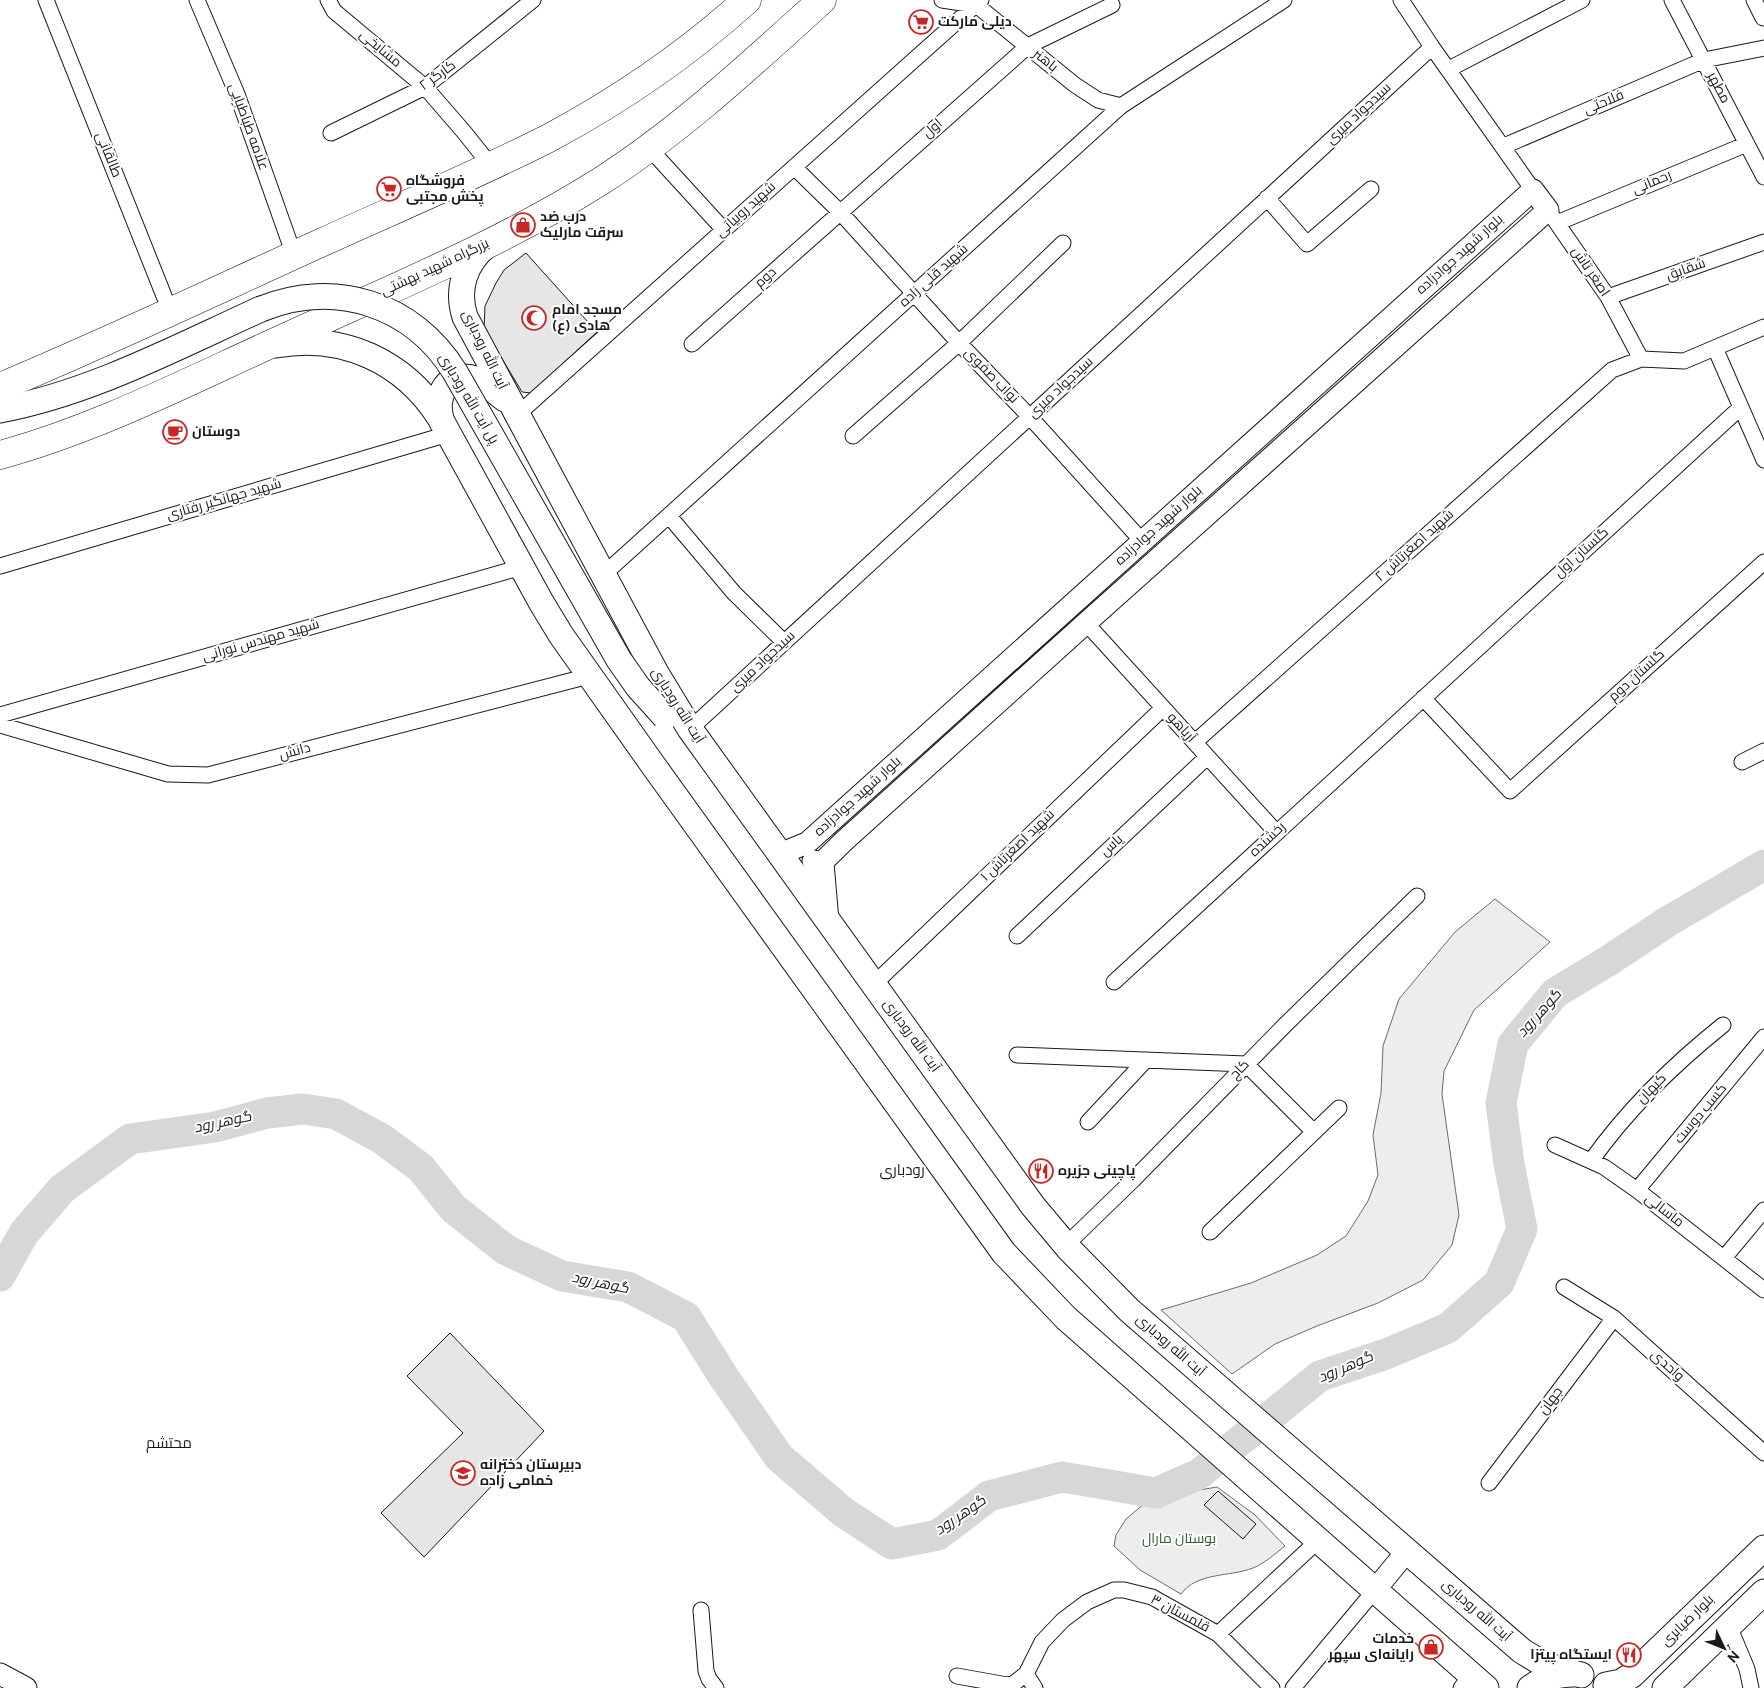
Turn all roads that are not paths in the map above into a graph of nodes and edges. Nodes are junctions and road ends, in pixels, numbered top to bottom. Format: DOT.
graph roads {
  1 [pos="46,0"];
  2 [pos="197,0"];
  3 [pos="328,0"];
  4 [pos="533,0"];
  5 [pos="747,0"];
  6 [pos="822,0"];
  7 [pos="942,0"];
  8 [pos="1284,0"];
  9 [pos="1401,0"];
  10 [pos="1582,0"];
  11 [pos="1672,0"];
  12 [pos="1754,0"];
  13 [pos="975,2"];
  14 [pos="1112,5"];
  15 [pos="1763,18"];
  16 [pos="1028,46"];
  17 [pos="1432,47"];
  18 [pos="1764,48"];
  19 [pos="1704,60"];
  20 [pos="1449,69"];
  21 [pos="425,87"];
  22 [pos="1121,106"];
  23 [pos="331,133"];
  24 [pos="1747,144"];
  25 [pos="1504,146"];
  26 [pos="648,148"];
  27 [pos="491,166"];
  28 [pos="794,168"];
  29 [pos="1764,177"];
  30 [pos="1371,189"];
  31 [pos="1533,190"];
  32 [pos="1267,198"];
  33 [pos="840,212"];
  34 [pos="1552,216"];
  35 [pos="724,230"];
  36 [pos="492,242"];
  37 [pos="1764,242"];
  38 [pos="1063,243"];
  39 [pos="294,255"];
  40 [pos="914,294"];
  41 [pos="1608,298"];
  42 [pos="170,311"];
  43 [pos="1764,327"];
  44 [pos="959,343"];
  45 [pos="692,344"];
  46 [pos="1715,348"];
  47 [pos="259,350"];
  48 [pos="1641,359"];
  49 [pos="0,386"];
  50 [pos="1740,408"];
  51 [pos="0,410"];
  52 [pos="515,410"];
  53 [pos="1030,417"];
  54 [pos="445,428"];
  55 [pos="853,436"];
  56 [pos="0,455"];
  57 [pos="1764,460"];
  58 [pos="669,516"];
  59 [pos="1142,541"];
  60 [pos="1764,562"];
  61 [pos="0,566"];
  62 [pos="522,567"];
  63 [pos="603,574"];
  64 [pos="1070,606"];
  65 [pos="1086,623"];
  66 [pos="784,642"];
  67 [pos="589,676"];
  68 [pos="1423,698"];
  69 [pos="1163,708"];
  70 [pos="0,715"];
  71 [pos="0,725"];
  72 [pos="690,729"];
  73 [pos="1194,742"];
  74 [pos="1764,751"];
  75 [pos="1208,757"];
  76 [pos="1742,762"];
  77 [pos="734,789"];
  78 [pos="1276,832"];
  79 [pos="808,843"];
  80 [pos="780,854"];
  81 [pos="823,864"];
  82 [pos="801,883"];
  83 [pos="1417,896"];
  84 [pos="828,921"];
  85 [pos="1017,936"];
  86 [pos="1114,982"];
  87 [pos="874,984"];
  88 [pos="1723,1025"];
  89 [pos="1764,1037"];
  90 [pos="1017,1055"];
  91 [pos="1146,1060"];
  92 [pos="1246,1064"];
  93 [pos="1339,1108"];
  94 [pos="1088,1122"];
  95 [pos="1314,1132"];
  96 [pos="1555,1145"];
  97 [pos="1591,1161"];
  98 [pos="1638,1190"];
  99 [pos="1764,1210"];
  100 [pos="1210,1232"];
  101 [pos="1066,1245"];
  102 [pos="1724,1258"];
  103 [pos="1564,1287"];
  104 [pos="1764,1290"];
  105 [pos="1614,1318"];
  106 [pos="1764,1453"];
  107 [pos="1489,1483"];
  108 [pos="1764,1548"];
  109 [pos="1309,1549"];
  110 [pos="1407,1551"];
  111 [pos="1375,1590"];
  112 [pos="1764,1592"];
  113 [pos="700,1610"];
  114 [pos="1729,1626"];
  115 [pos="1218,1634"];
  116 [pos="0,1674"];
  117 [pos="1026,1674"];
  118 [pos="1581,1675"];
  119 [pos="957,1676"];
  120 [pos="1473,1683"];
  121 [pos="990,1685"];
  122 [pos="1608,1687"];
  123 [pos="26,1688"];
  124 [pos="716,1688"];
  125 [pos="1035,1688"];
  126 [pos="1272,1688"];
  127 [pos="1293,1688"];
  128 [pos="1530,1688"];
  129 [pos="1665,1688"];
  130 [pos="1751,1688"];
  1 -- 42 [label="street, طالقانی"];
  2 -- 39 [label="street, علامه طباطبایی"];
  3 -- 21 [label="street, مشایخی"];
  4 -- 21 [label="street, کارگر ۲"];
  5 -- 27 [label="highway"];
  6 -- 26 [label="highway, بزرگراه شهید بهشتی"];
  7 -- 13 [label="street, باهنر"];
  8 -- 22 [label="street, شهید قلی زاده"];
  9 -- 17 [label="street"];
  10 -- 20 [label="street"];
  11 -- 19 [label="street, مطهر"];
  12 -- 15 [label="street"];
  13 -- 16 [label="street, باهنر"];
  13 -- 28 [label="street, شهید روبیاتی"];
  14 -- 16 [label="street"];
  16 -- 22 [label="street, باهنر"];
  16 -- 33 [label="street, اول"];
  17 -- 20 [label="street"];
  17 -- 32 [label="street, سیدجواد میری"];
  18 -- 19 [label="street, فلاحتی"];
  19 -- 24 [label="street, مطهر"];
  19 -- 25 [label="street, فلاحتی"];
  20 -- 25 [label="street"];
  21 -- 23 [label="street, کارگر ۲"];
  21 -- 27 [label="street, مشایخی"];
  22 -- 40 [label="street, شهید قلی زاده"];
  24 -- 29 [label="street, مطهر"];
  24 -- 34 [label="street, رحمانی"];
  25 -- 31 [label="street"];
  26 -- 35 [label="street"];
  26 -- 36 [label="highway, بزرگراه شهید بهشتی"];
  27 -- 39 [label="highway"];
  28 -- 33 [label="street, نواب صفوی"];
  28 -- 35 [label="street, شهید روبیاتی"];
  30 -- 32 [label="street"];
  31 -- 34 [label="street, اصغر تاش"];
  31 -- 59 [label="street, بلوار شهید جوادزاده"];
  32 -- 53 [label="street, سیدجواد میری"];
  33 -- 40 [label="street, نواب صفوی"];
  33 -- 45 [label="street, دوم"];
  34 -- 41 [label="street, اصغر تاش"];
  34 -- 65 [label="street, بلوار شهید جوادزاده"];
  35 -- 52 [label="street, شهید روبیاتی"];
  36 -- 47 [label="highway, بزرگراه شهید بهشتی"];
  36 -- 52 [label="main road, آیت الله رودباری"];
  37 -- 41 [label="street, شقایق"];
  38 -- 44 [label="street"];
  39 -- 42 [label="highway"];
  40 -- 44 [label="street, نواب صفوی"];
  40 -- 58 [label="street, شهید قلی زاده"];
  41 -- 48 [label="street, اصغر تاش"];
  42 -- 49 [label="highway"];
  43 -- 46 [label="street"];
  44 -- 53 [label="street, نواب صفوی"];
  44 -- 55 [label="street"];
  46 -- 48 [label="street"];
  46 -- 50 [label="street"];
  47 -- 54 [label="main road"];
  47 -- 56 [label="highway, بزرگراه شهید بهشتی"];
  48 -- 73 [label="street, شهید اصغرتاش ۲"];
  50 -- 57 [label="street"];
  50 -- 68 [label="street, گلستان اول"];
  51 -- 77 [label="main road, پل آیت الله رودباری, bridge"];
  52 -- 54 [label="main road"];
  52 -- 63 [label="main road, آیت الله رودباری"];
  53 -- 59 [label="street, نواب صفوی"];
  53 -- 66 [label="street, سیدجواد میری"];
  54 -- 61 [label="street, شهید جهانگیر رفتاری"];
  54 -- 62 [label="main road"];
  58 -- 63 [label="street, شهید قلی زاده"];
  58 -- 66 [label="street"];
  59 -- 64 [label="street, بلوار شهید جوادزاده"];
  60 -- 68 [label="street, گلستان دوم"];
  62 -- 67 [label="main road"];
  62 -- 70 [label="street, شهید مهندس نورانی"];
  63 -- 72 [label="main road, آیت الله رودباری"];
  64 -- 65 [label="street"];
  64 -- 79 [label="street, بلوار شهید جوادزاده"];
  65 -- 69 [label="street, آریاهو"];
  65 -- 81 [label="street, بلوار شهید جوادزاده"];
  66 -- 72 [label="street, سیدجواد میری"];
  67 -- 71 [label="street, دانش"];
  67 -- 111 [label="main road"];
  68 -- 78 [label="street, رخشنده"];
  69 -- 73 [label="street, آریاهو"];
  69 -- 87 [label="street, شهید اصغرتاش ۱"];
  72 -- 77 [label="main road, آیت الله رودباری"];
  73 -- 75 [label="street, آریاهو"];
  74 -- 76 [label="street"];
  75 -- 78 [label="street, آریاهو"];
  75 -- 85 [label="street, یاس"];
  77 -- 80 [label="main road, آیت الله رودباری"];
  78 -- 86 [label="street, رخشنده"];
  79 -- 80 [label="street, بلوار شهید جوادزاده"];
  79 -- 81 [label="street"];
  80 -- 82 [label="main road, آیت الله رودباری"];
  81 -- 82 [label="street, بلوار شهید جوادزاده"];
  81 -- 84 [label="street"];
  82 -- 84 [label="main road, آیت الله رودباری"];
  83 -- 92 [label="street, کاج"];
  84 -- 87 [label="main road, آیت الله رودباری"];
  87 -- 101 [label="main road, آیت الله رودباری"];
  88 -- 97 [label="street, کیهان"];
  89 -- 98 [label="street, کسب دوست"];
  90 -- 91 [label="street"];
  91 -- 92 [label="street"];
  91 -- 94 [label="street"];
  92 -- 95 [label="street"];
  92 -- 101 [label="street, کاج"];
  93 -- 95 [label="street"];
  95 -- 100 [label="street"];
  96 -- 97 [label="street, ماسالی"];
  97 -- 98 [label="street, ماسالی"];
  98 -- 102 [label="street, ماسالی"];
  99 -- 102 [label="street"];
  101 -- 110 [label="main road, آیت الله رودباری"];
  102 -- 104 [label="street, ماسالی"];
  103 -- 105 [label="street, واحدی"];
  105 -- 106 [label="street, واحدی"];
  105 -- 107 [label="street, جهان"];
  108 -- 122 [label="main road, بلوار ضیابری"];
  109 -- 115 [label="street"];
  110 -- 111 [label="street"];
  110 -- 118 [label="main road, آیت الله رودباری"];
  111 -- 120 [label="main road"];
  111 -- 127 [label="street"];
  112 -- 114 [label="main road"];
  113 -- 124 [label="street"];
  114 -- 129 [label="main road"];
  114 -- 130 [label="street"];
  115 -- 117 [label="street, قلمستان ۳"];
  115 -- 126 [label="street, قلمستان ۳"];
  116 -- 123 [label="street"];
  117 -- 121 [label="street"];
  117 -- 125 [label="street"];
  118 -- 122 [label="main road, آیت الله رودباری"];
  118 -- 128 [label="main road"];
  119 -- 121 [label="street"];
}
